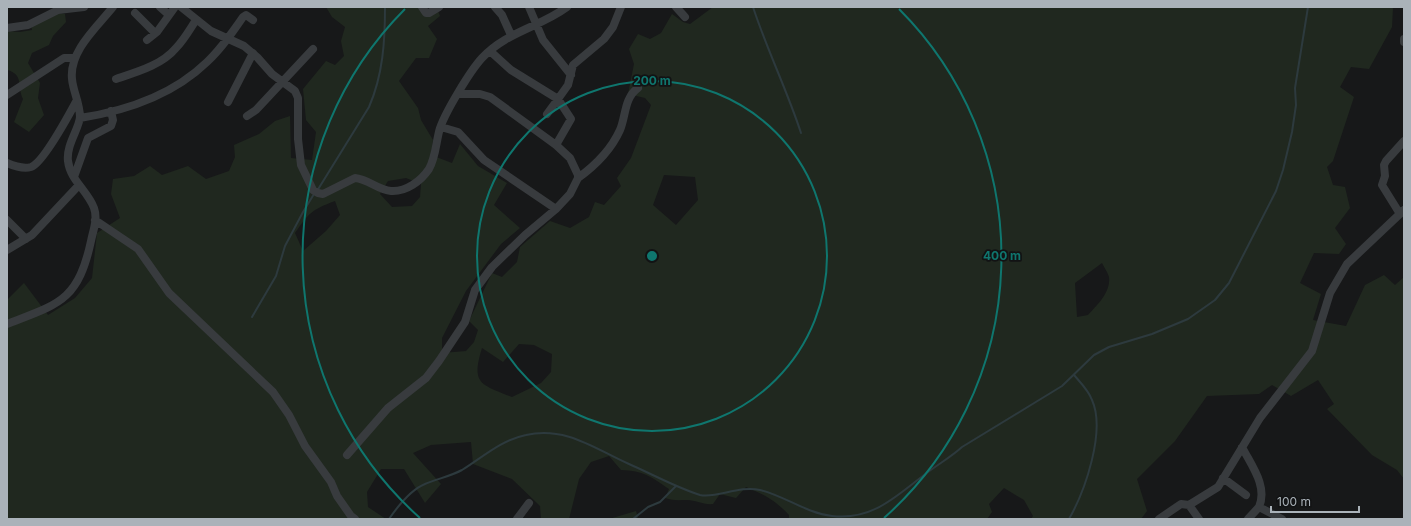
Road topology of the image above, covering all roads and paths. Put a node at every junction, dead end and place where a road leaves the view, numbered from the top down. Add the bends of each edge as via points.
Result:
1 (84, 7) edge
2 (113, 7) edge
3 (160, 7) edge
4 (175, 7) edge
5 (181, 7) edge
6 (422, 7) edge
7 (439, 7) edge
8 (494, 7) edge
9 (528, 7) edge
10 (568, 7) edge
11 (621, 7) edge
12 (676, 7) edge
13 (135, 13) dead end
14 (169, 15) junction
15 (685, 17) dead end
16 (196, 20) junction
17 (253, 20) dead end
18 (537, 24) junction
19 (7, 28) edge
20 (155, 33) junction
21 (511, 35) junction
22 (229, 38) junction
23 (1404, 39) edge
24 (147, 40) dead end
25 (1404, 42) edge
26 (313, 49) dead end
27 (490, 51) junction
28 (253, 53) junction
29 (74, 58) junction
30 (570, 75) junction
31 (116, 79) dead end
32 (282, 80) junction
33 (638, 88) dead end
34 (459, 94) junction
35 (7, 95) edge
36 (558, 99) junction
37 (77, 100) junction
38 (228, 102) dead end
39 (111, 111) junction
40 (547, 114) dead end
41 (246, 116) dead end
42 (80, 118) junction
43 (440, 127) junction
44 (1404, 141) edge
45 (556, 145) junction
46 (7, 163) edge
47 (74, 177) junction
48 (578, 178) junction
49 (79, 185) junction
50 (556, 209) junction
51 (1402, 212) edge
52 (8, 219) edge
53 (95, 220) junction
54 (26, 238) junction
55 (7, 250) edge
56 (7, 324) edge
57 (1242, 447) junction
58 (347, 455) dead end
59 (1223, 478) junction
60 (1246, 495) dead end
61 (528, 503) dead end
62 (1189, 505) junction
63 (1259, 506) junction
64 (355, 519) edge
65 (517, 519) edge
66 (1159, 519) edge
67 (1198, 519) edge
68 (1248, 519) edge
69 (1282, 519) edge

1 - 19 street via 58,10 28,25
2 - 29 street
3 - 14 street
4 - 14 street
5 - 16 street
6 - 7 street via 428,13
8 - 21 street via 502,15
9 - 18 street
10 - 18 street
11 - 30 street via 608,34 574,63
12 - 15 street
13 - 20 street
14 - 20 street
16 - 22 street via 211,31
16 - 31 street via 176,49 163,59
17 - 22 street via 246,15
18 - 21 street
18 - 30 street via 543,40
20 - 24 street
21 - 27 street
22 - 28 street
22 - 39 street via 207,63 167,90 149,100
23 - 25 street
26 - 32 street
27 - 34 street via 482,58
27 - 36 street via 511,70
28 - 32 street via 269,72
28 - 38 street
29 - 35 street via 64,58
29 - 37 street via 72,79
30 - 36 street via 568,85
32 - 41 street via 256,110
32 - 43 street via 295,91 298,98 299,155 304,172 315,191 330,191 355,178 392,191 402,190 416,183 429,169
33 - 48 street via 630,96 621,129 610,148 600,161
34 - 43 street
34 - 45 street via 480,94 490,98
36 - 40 street
36 - 45 street via 571,119
37 - 42 street
37 - 46 street via 36,165 26,168
39 - 42 street
39 - 47 street via 112,125 88,138
42 - 47 street via 72,135 68,154 69,166
43 - 50 street via 458,132 484,160
44 - 51 street via 1384,165 1385,176 1382,186
45 - 48 street via 570,158
47 - 49 street
48 - 50 street via 570,194
49 - 53 street via 91,202 96,214
49 - 54 street via 32,235
50 - 58 street via 492,267 475,290 465,322 426,378 388,408
51 - 57 street via 1347,264 1338,276 1330,293 1312,352 1274,399
52 - 54 street
53 - 56 street via 87,258 68,296 48,308
53 - 64 street via 138,249 169,293 274,392 305,446
54 - 55 street
57 - 59 street
57 - 63 street via 1260,482
59 - 60 street
59 - 62 street via 1214,491
61 - 65 street
62 - 66 street via 1181,504
62 - 67 street
63 - 68 street
63 - 69 street

